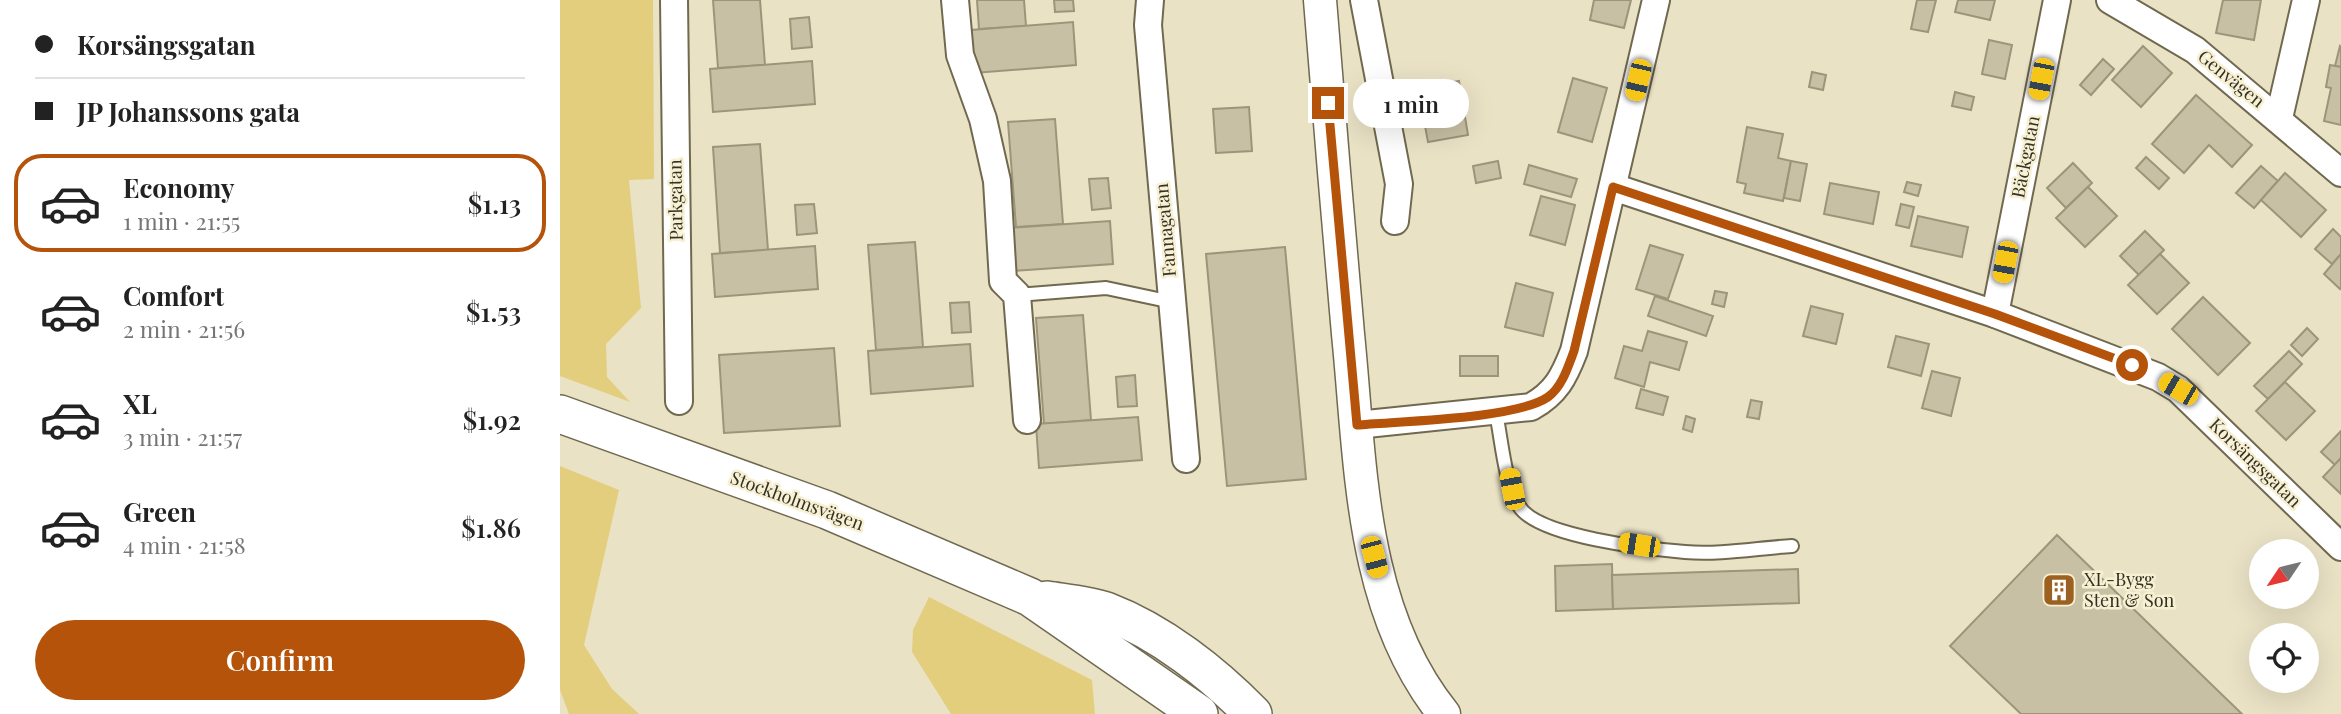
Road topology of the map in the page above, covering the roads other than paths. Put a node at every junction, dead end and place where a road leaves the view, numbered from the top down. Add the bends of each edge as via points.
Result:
1 (674, 0) edge
2 (955, 0) edge
3 (1150, 0) edge
4 (1320, 0) edge
5 (1364, 0) edge
6 (1656, 0) edge
7 (2057, 0) edge
8 (2110, 0) edge
9 (2306, 0) edge
10 (2279, 118) junction
11 (2341, 173) edge
12 (1613, 187) junction
13 (1395, 221) dead end
14 (1017, 295) junction
15 (1172, 302) junction
16 (1995, 314) junction
17 (679, 401) dead end
18 (1496, 413) junction
19 (560, 414) edge
20 (1027, 420) dead end
21 (1357, 425) junction
22 (1185, 459) dead end
23 (1792, 546) dead end
24 (2341, 547) edge
25 (1030, 597) junction
26 (1199, 714) edge
27 (1253, 714) edge
28 (1444, 714) edge

1 - 17 street, Parkgatan
2 - 14 street via 960,55 983,119 997,181 1003,281
3 - 15 street, Fannagatan via 1148,25
4 - 21 street
5 - 13 street via 1399,184
6 - 12 street
7 - 16 street, Bäckgatan
8 - 10 street, Genvägen via 2195,50
9 - 10 street
10 - 11 street, Genvägen
12 - 16 street, Korsängsgatan
12 - 18 street via 1564,377 1550,396 1531,407
14 - 15 lane via 1106,288
14 - 20 street
15 - 22 street, Fannagatan
16 - 24 street, Korsängsgatan via 2132,365 2178,389
18 - 21 street
18 - 23 lane via 1512,489 1520,508 1535,521 1567,534 1687,552
19 - 25 main road, Stockholmsvägen via 827,510
21 - 28 street via 1369,540 1378,575 1418,680
25 - 26 main road, Stockholmsvägen
25 - 27 main road, Stockholmsvägen via 1105,611 1130,624 1166,643

